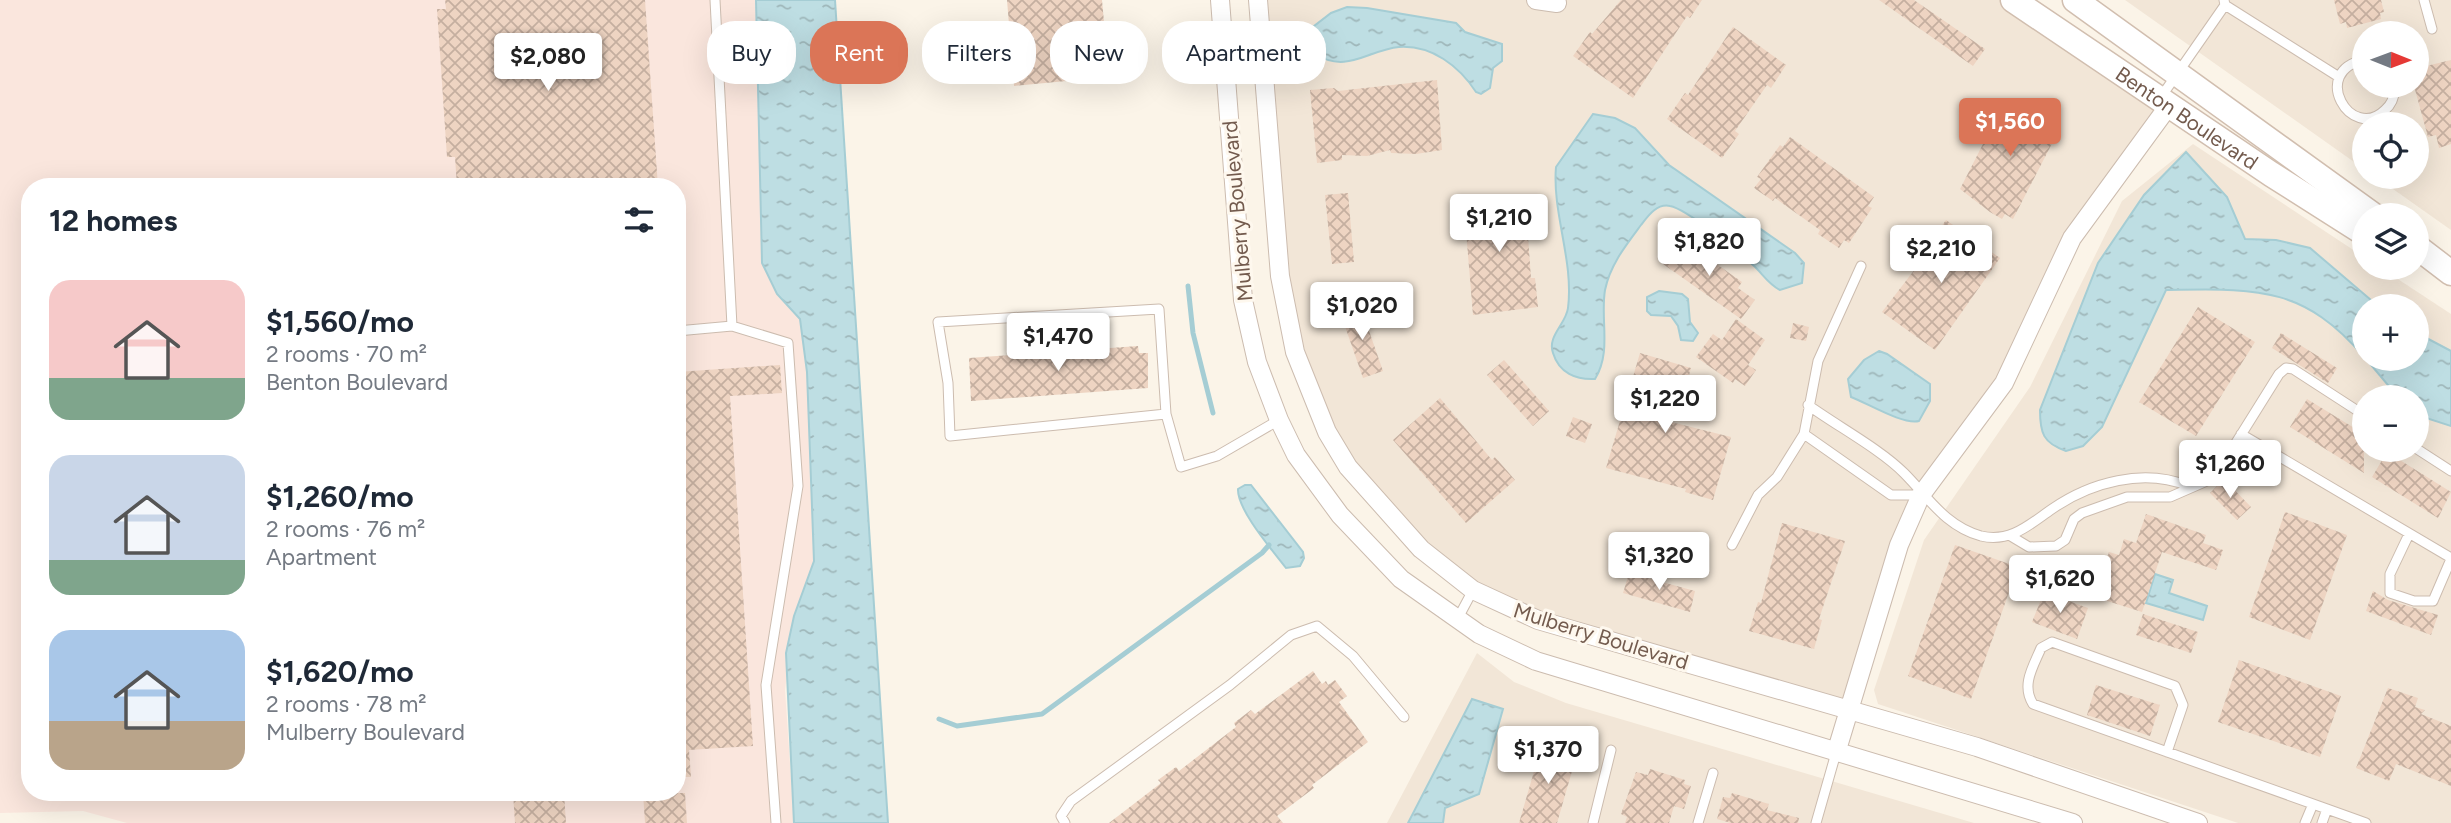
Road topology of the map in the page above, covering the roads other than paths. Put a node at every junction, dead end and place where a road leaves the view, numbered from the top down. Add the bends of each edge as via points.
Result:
1 (715, 0) edge
2 (1220, 0) edge
3 (1258, 0) edge
4 (1536, 0) edge
5 (2013, 0) edge
6 (2075, 0) edge
7 (2424, 0) edge
8 (2224, 3) edge
9 (1557, 4) dead end
10 (2432, 29) dead end
11 (2352, 65) edge
12 (2179, 73) junction
13 (2339, 77) junction
14 (2392, 98) edge
15 (2166, 100) junction
16 (2357, 203) edge
17 (2352, 225) edge
18 (2429, 257) edge
19 (1861, 266) dead end
20 (2429, 266) edge
21 (2451, 274) edge
22 (732, 326) junction
23 (686, 330) edge
24 (1808, 405) junction
25 (2352, 407) edge
26 (1166, 414) junction
27 (1279, 420) junction
28 (1804, 434) junction
29 (2241, 434) junction
30 (2429, 457) edge
31 (2451, 471) edge
32 (2189, 486) junction
33 (1921, 495) junction
34 (2409, 534) junction
35 (2009, 535) junction
36 (1732, 545) dead end
37 (2451, 558) edge
38 (1473, 590) junction
39 (1457, 620) junction
40 (1850, 710) junction
41 (1404, 717) dead end
42 (1611, 750) dead end
43 (2166, 752) junction
44 (1836, 753) junction
45 (1713, 773) dead end
46 (2313, 804) junction
47 (2327, 809) junction
48 (776, 823) edge
49 (1065, 823) edge
50 (1594, 823) edge
51 (1698, 823) edge
52 (1816, 823) edge
53 (2073, 823) edge
54 (2198, 823) edge
55 (2305, 823) edge
56 (2322, 823) edge
57 (2366, 823) edge

1 - 22 lane
2 - 27 street, Mulberry Boulevard via 1243,300 1257,362
3 - 38 street, Mulberry Boulevard via 1280,276 1295,352 1327,432 1348,467 1421,549
4 - 9 street
5 - 15 street, Benton Boulevard
6 - 12 street, Benton Boulevard
7 - 10 lane
8 - 12 lane
8 - 13 lane
11 - 13 lane
12 - 15 lane
12 - 16 street, Benton Boulevard
13 - 14 lane via 2340,102 2362,118 2380,114
15 - 17 street, Benton Boulevard
15 - 33 street via 2072,238 2004,383
18 - 21 street
19 - 24 lane via 1826,337
20 - 21 street
22 - 23 lane
22 - 48 lane via 788,342 798,486 766,685
24 - 28 lane
24 - 33 lane via 1903,472
25 - 29 lane via 2286,368
26 - 26 lane via 1159,309 938,322 948,383 950,436
26 - 27 lane via 1181,467 1217,456
27 - 39 street, Mulberry Boulevard via 1296,456 1340,515 1401,579
28 - 33 lane via 1891,495
28 - 36 lane via 1777,477 1758,495
29 - 32 lane via 2209,480
29 - 34 lane
30 - 31 lane
32 - 35 lane via 2173,480 2119,480 2071,498 2021,532
32 - 35 lane via 2170,497 2127,497 2082,513 2056,546 2029,547
33 - 35 lane via 1962,528 1983,536
33 - 40 street via 1899,545
34 - 37 lane
34 - 37 lane via 2390,574 2390,593 2432,601
38 - 39 lane
38 - 40 street, Mulberry Boulevard via 1538,620
39 - 44 street, Mulberry Boulevard via 1536,661 1580,677
40 - 44 street
40 - 54 street, Mulberry Boulevard via 1977,747
41 - 49 lane via 1353,656 1317,626 1291,635 1071,801 1061,816
42 - 50 lane
43 - 43 lane via 2033,704 2028,681 2040,648 2052,642 2175,686 2183,705
43 - 46 lane
44 - 52 lane
44 - 53 street, Mulberry Boulevard
45 - 51 lane
46 - 47 lane
46 - 55 lane
47 - 56 lane
47 - 57 lane

